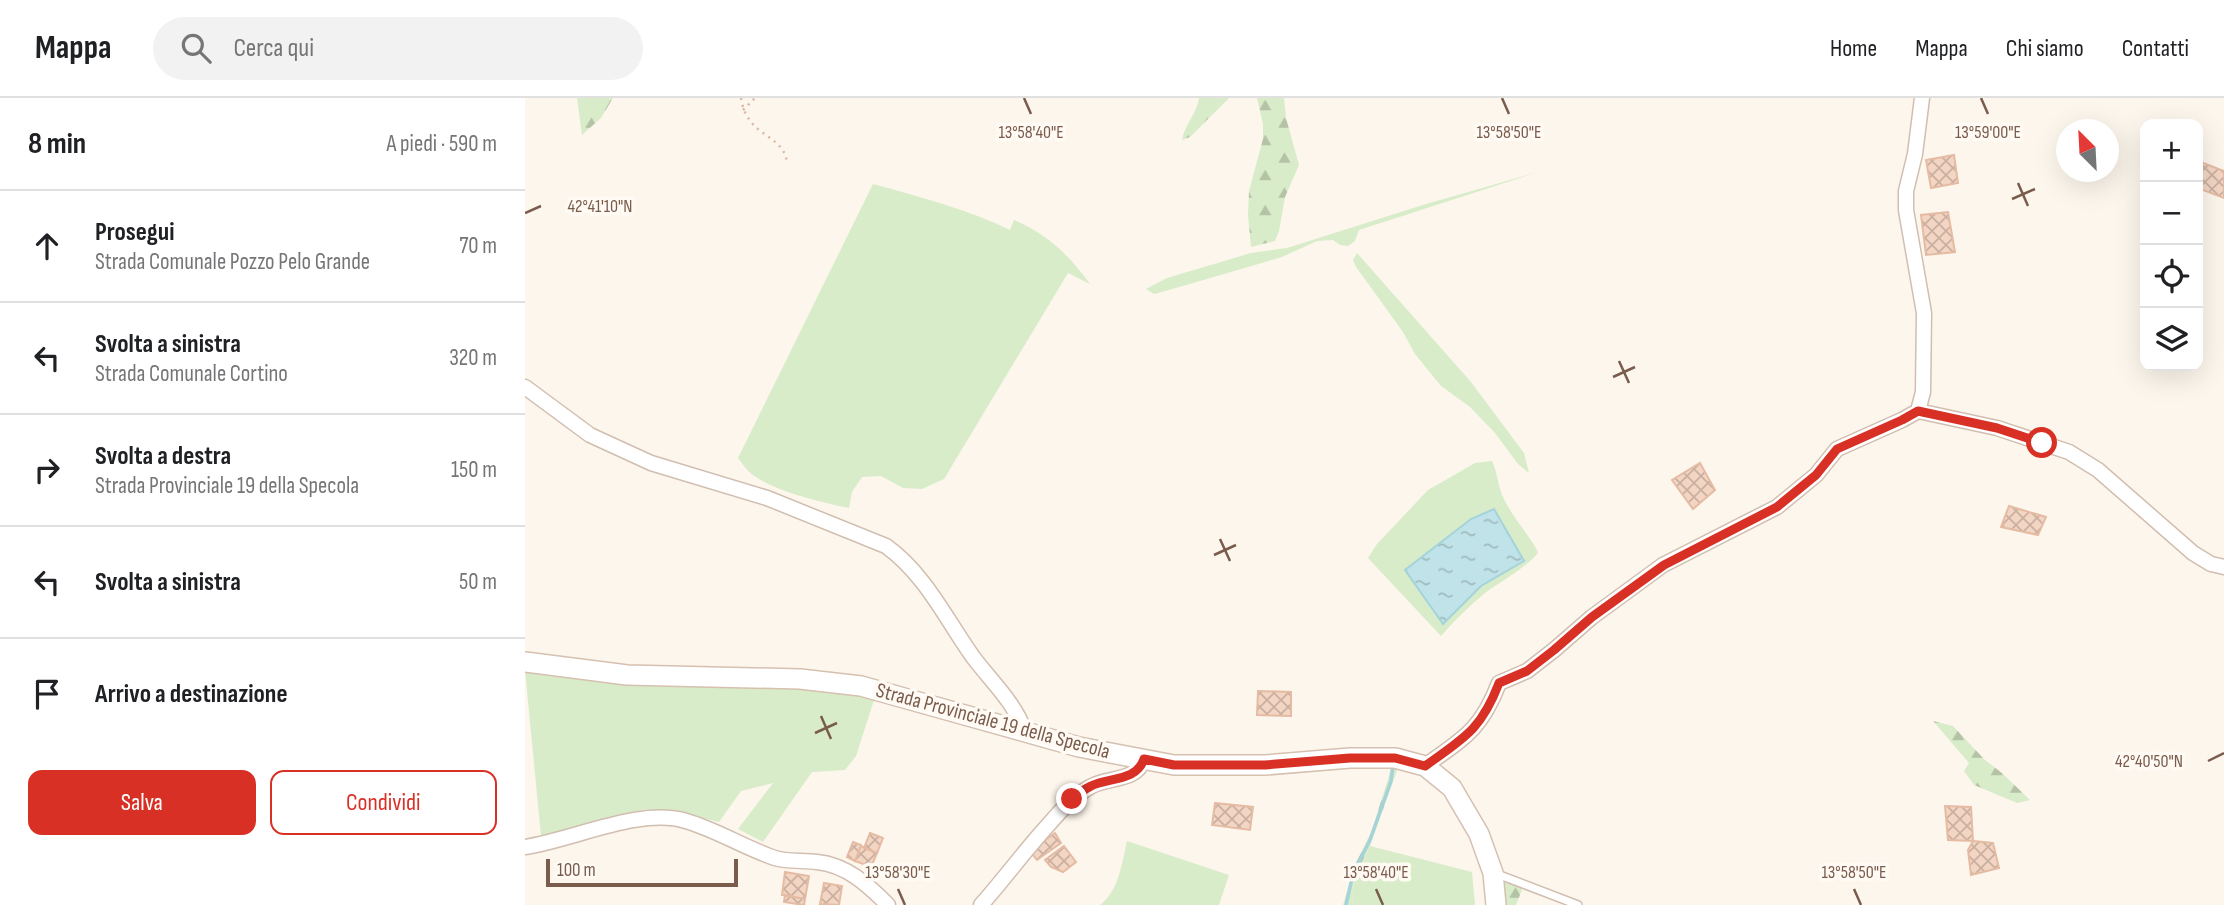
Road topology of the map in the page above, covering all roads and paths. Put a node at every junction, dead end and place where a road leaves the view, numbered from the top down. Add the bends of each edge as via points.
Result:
1 (741, 98) edge
2 (755, 98) edge
3 (1922, 98) edge
4 (743, 110) junction
5 (787, 164) dead end
6 (525, 387) edge
7 (1918, 411) junction
8 (2224, 567) edge
9 (525, 662) edge
10 (1025, 732) junction
11 (1144, 759) junction
12 (1425, 766) junction
13 (525, 847) edge
14 (1493, 873) junction
15 (888, 905) edge
16 (981, 905) edge
17 (1496, 905) edge
18 (1578, 905) edge

1 - 4 path
2 - 4 path
3 - 7 street via 1906,191 1924,313 1923,391
4 - 5 path via 750,122 780,144
6 - 10 street via 590,435 651,463 768,498 886,546 926,587 1020,715
7 - 8 street via 1997,428 2069,452 2098,470 2193,553
7 - 12 street via 1837,449 1816,475 1777,507 1664,565 1627,590 1527,671 1499,683 1473,731
9 - 10 main road, Strada Provinciale 19 della Specola via 627,675 800,679 861,686
10 - 11 main road, Strada Provinciale 19 della Specola
11 - 12 main road, Strada Provinciale 19 della Specola via 1174,765 1265,765 1395,758
11 - 16 street via 1141,768 1127,777 1092,785 1072,799
12 - 14 main road, Strada Provinciale 19 della Specola via 1451,788 1479,834
13 - 15 street via 643,818 684,820 777,859 836,865 854,874
14 - 17 main road, Strada Provinciale 19 della Specola
14 - 18 lane

